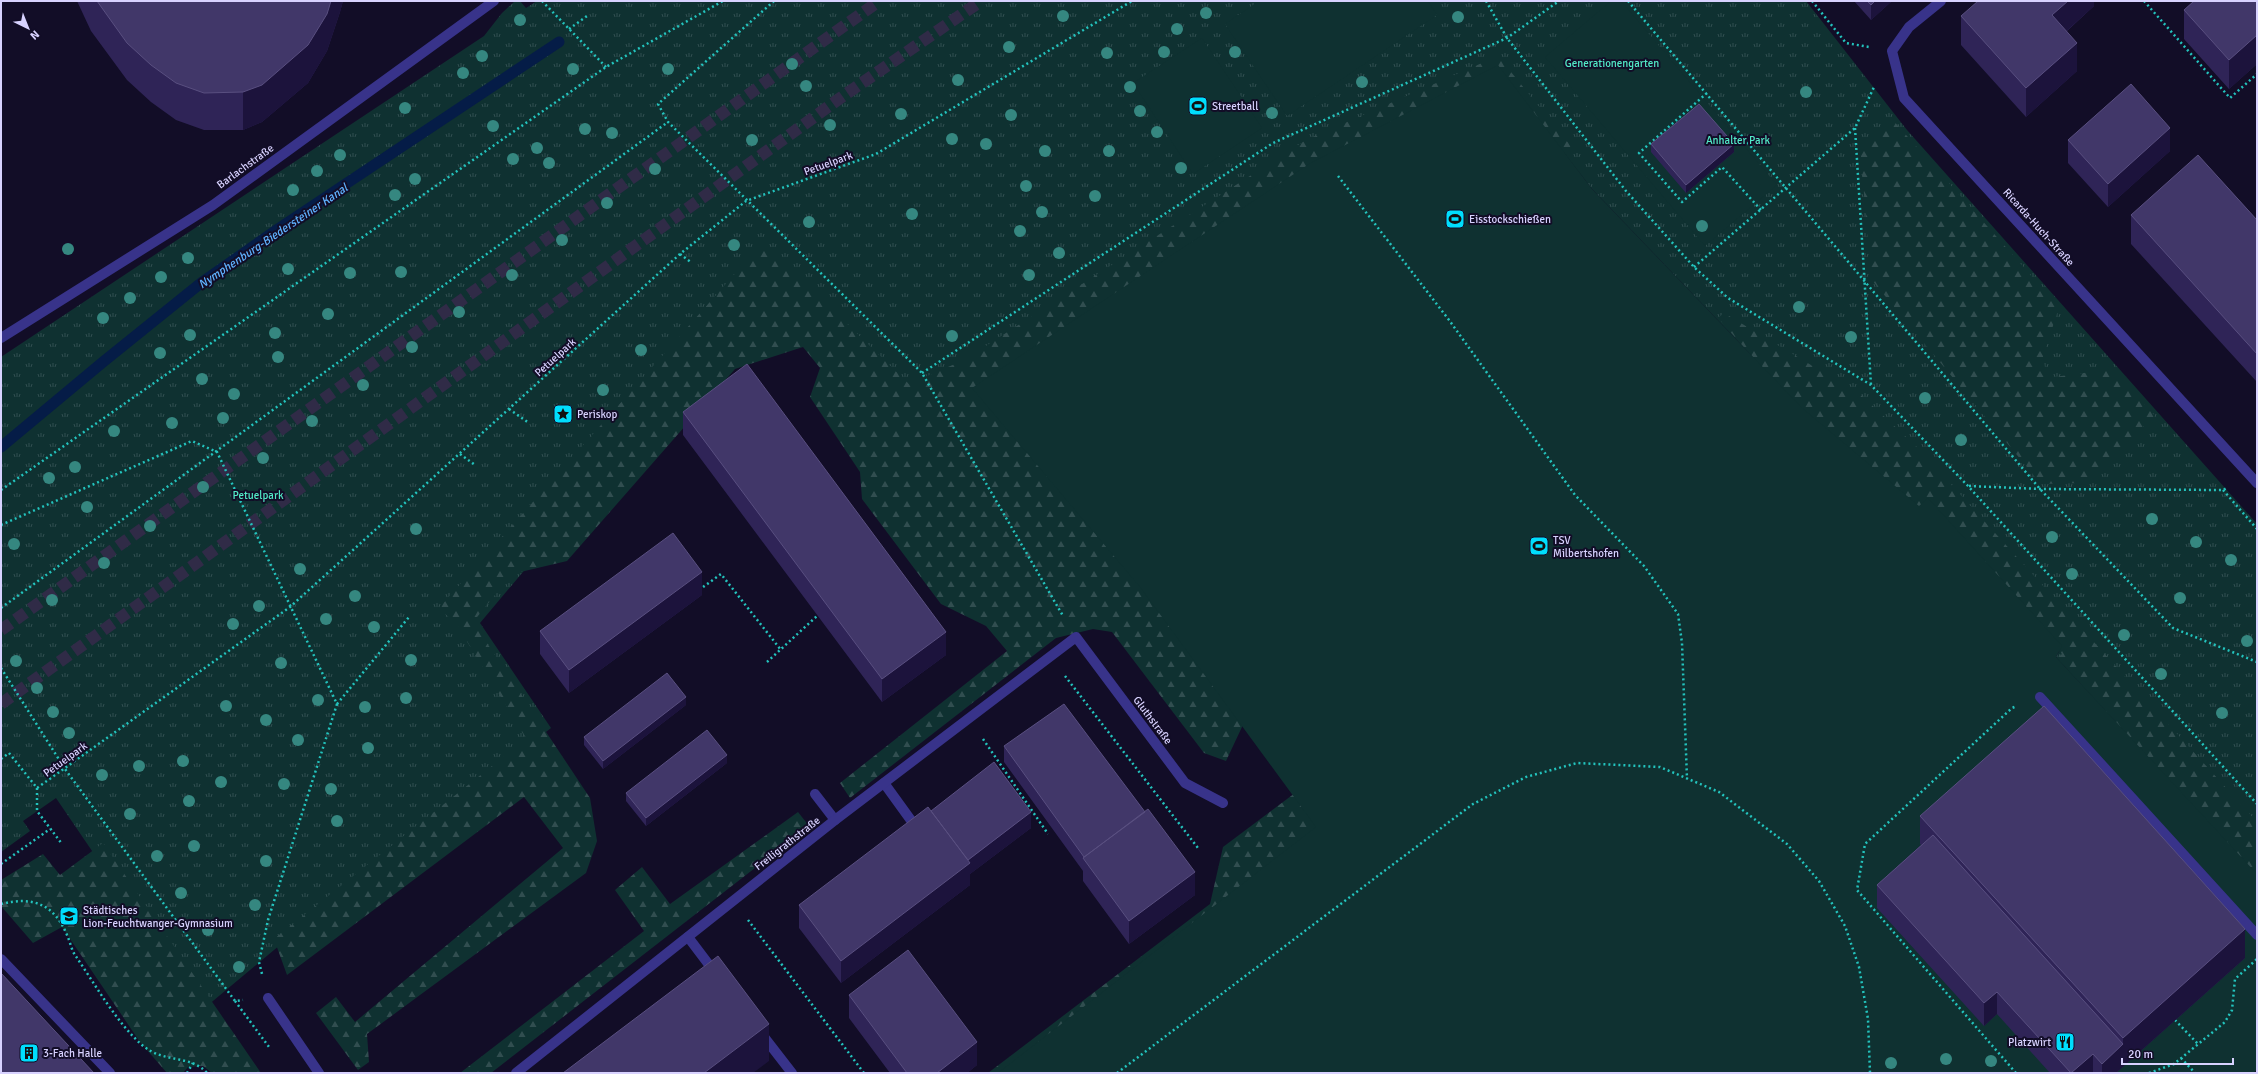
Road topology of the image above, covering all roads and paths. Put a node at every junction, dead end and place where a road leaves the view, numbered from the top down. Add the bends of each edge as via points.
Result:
1 (494, 1) edge
2 (542, 1) edge
3 (723, 1) edge
4 (774, 1) edge
5 (1132, 1) edge
6 (1486, 1) edge
7 (1559, 1) edge
8 (1628, 1) edge
9 (1812, 1) edge
10 (1941, 1) edge
11 (2144, 1) edge
12 (587, 16) dead end
13 (569, 29) junction
14 (1507, 38) junction
15 (1892, 51) junction
16 (606, 67) junction
17 (2257, 74) edge
18 (1707, 93) junction
19 (668, 122) junction
20 (1855, 128) junction
21 (1338, 176) dead end
22 (1785, 189) junction
23 (746, 200) junction
24 (1761, 210) junction
25 (680, 254) junction
26 (692, 262) dead end
27 (1694, 267) junction
28 (1863, 279) junction
29 (1, 338) edge
30 (922, 373) junction
31 (1871, 385) junction
32 (509, 409) junction
33 (529, 423) dead end
34 (217, 452) junction
35 (460, 454) junction
36 (475, 465) dead end
37 (2255, 477) edge
38 (1968, 486) junction
39 (2040, 489) junction
40 (1, 490) edge
41 (2223, 490) junction
42 (1, 525) edge
43 (2257, 529) edge
44 (699, 590) edge
45 (290, 607) junction
46 (1, 608) edge
47 (817, 616) edge
48 (409, 617) dead end
49 (1076, 637) junction
50 (780, 650) junction
51 (1050, 657) junction
52 (767, 662) dead end
53 (2257, 662) edge
54 (1, 668) edge
55 (2040, 696) joint
56 (337, 704) junction
57 (969, 718) junction
58 (1, 759) edge
59 (64, 769) junction
60 (1688, 779) junction
61 (884, 783) junction
62 (37, 788) junction
63 (815, 794) dead end
64 (1223, 803) dead end
65 (2257, 804) edge
66 (835, 820) junction
67 (50, 829) junction
68 (1048, 834) dead end
69 (921, 835) edge
70 (62, 844) dead end
71 (1198, 848) dead end
72 (1, 864) edge
73 (733, 901) junction
74 (1, 904) edge
75 (2257, 935) edge
76 (688, 937) junction
77 (1, 959) edge
78 (2257, 959) edge
79 (721, 981) edge
80 (268, 998) junction
81 (235, 1001) junction
82 (2175, 1020) edge
83 (754, 1024) edge
84 (2198, 1044) junction
85 (270, 1049) dead end
86 (2181, 1058) junction
87 (193, 1063) junction
88 (110, 1073) edge
89 (187, 1073) edge
90 (208, 1073) edge
91 (319, 1073) edge
92 (516, 1073) edge
93 (792, 1073) edge
94 (864, 1073) edge
95 (1117, 1073) edge
96 (1870, 1073) edge
97 (2016, 1073) edge
98 (2149, 1073) edge
99 (2194, 1073) edge

1 - 29 street, Barlachstraße via 213,205
2 - 13 path
3 - 16 path
4 - 19 path via 658,104
5 - 23 path, Petuelpark via 876,154
6 - 14 path
7 - 14 path
8 - 18 path
9 - 15 path via 1846,43
10 - 15 street via 1909,27
11 - 17 path via 2230,98
12 - 13 path
13 - 16 path
14 - 27 path via 1626,191
14 - 30 path via 1273,143
15 - 20 path
15 - 37 street, Ricarda-Huch-Straße via 1904,98
16 - 40 path
18 - 22 path
18 - 24 path via 1639,153 1682,202 1722,167
19 - 23 path
19 - 34 path
20 - 22 path
20 - 28 path
21 - 60 path via 1449,320 1575,495 1644,566 1678,614 1682,643
22 - 24 path
22 - 28 path
23 - 25 path, Petuelpark
23 - 30 path
24 - 27 path
25 - 26 path
25 - 32 path, Petuelpark
27 - 31 path via 1728,298
28 - 31 path
28 - 39 path
30 - 49 path
31 - 38 path
32 - 33 path
32 - 35 path, Petuelpark
34 - 42 path via 192,441
34 - 45 path
34 - 46 path
35 - 36 path
35 - 45 path, Petuelpark
37 - 41 path
38 - 39 path
38 - 65 path
39 - 41 path
39 - 53 path via 2174,628
41 - 43 path
44 - 50 path via 721,574
45 - 56 path
45 - 59 path, Petuelpark
47 - 50 path
48 - 56 path
49 - 51 street, Freiligrathstraße
49 - 64 street, Gluthstraße via 1185,783
50 - 52 path
51 - 57 street, Freiligrathstraße
51 - 71 path
54 - 59 path
55 - 75 street
55 - 97 path via 2012,708 1865,844 1857,890
56 - 80 path via 268,920 259,962
57 - 61 street, Freiligrathstraße
57 - 68 path
58 - 62 path, Petuelpark via 9,753
59 - 62 path, Petuelpark
59 - 81 path
60 - 95 path via 1660,767 1577,763 1526,777 1473,804
60 - 96 path via 1719,792 1787,844 1819,881 1845,926 1859,967 1868,1018
61 - 66 street, Freiligrathstraße
61 - 69 street
62 - 67 path via 37,811
63 - 66 street
66 - 73 street, Freiligrathstraße
67 - 70 path
67 - 72 path
73 - 76 street, Freiligrathstraße
73 - 94 path
74 - 87 path via 30,900 54,914 68,935 74,953 123,1024 143,1046 163,1058
76 - 79 street
76 - 92 street, Freiligrathstraße
77 - 88 street
78 - 84 path via 2235,979 2232,1010 2225,1022
80 - 81 path
80 - 91 street
81 - 85 path
82 - 84 path
83 - 93 street
84 - 86 path
86 - 98 path via 2174,1064
86 - 99 path
87 - 89 path
87 - 90 path

